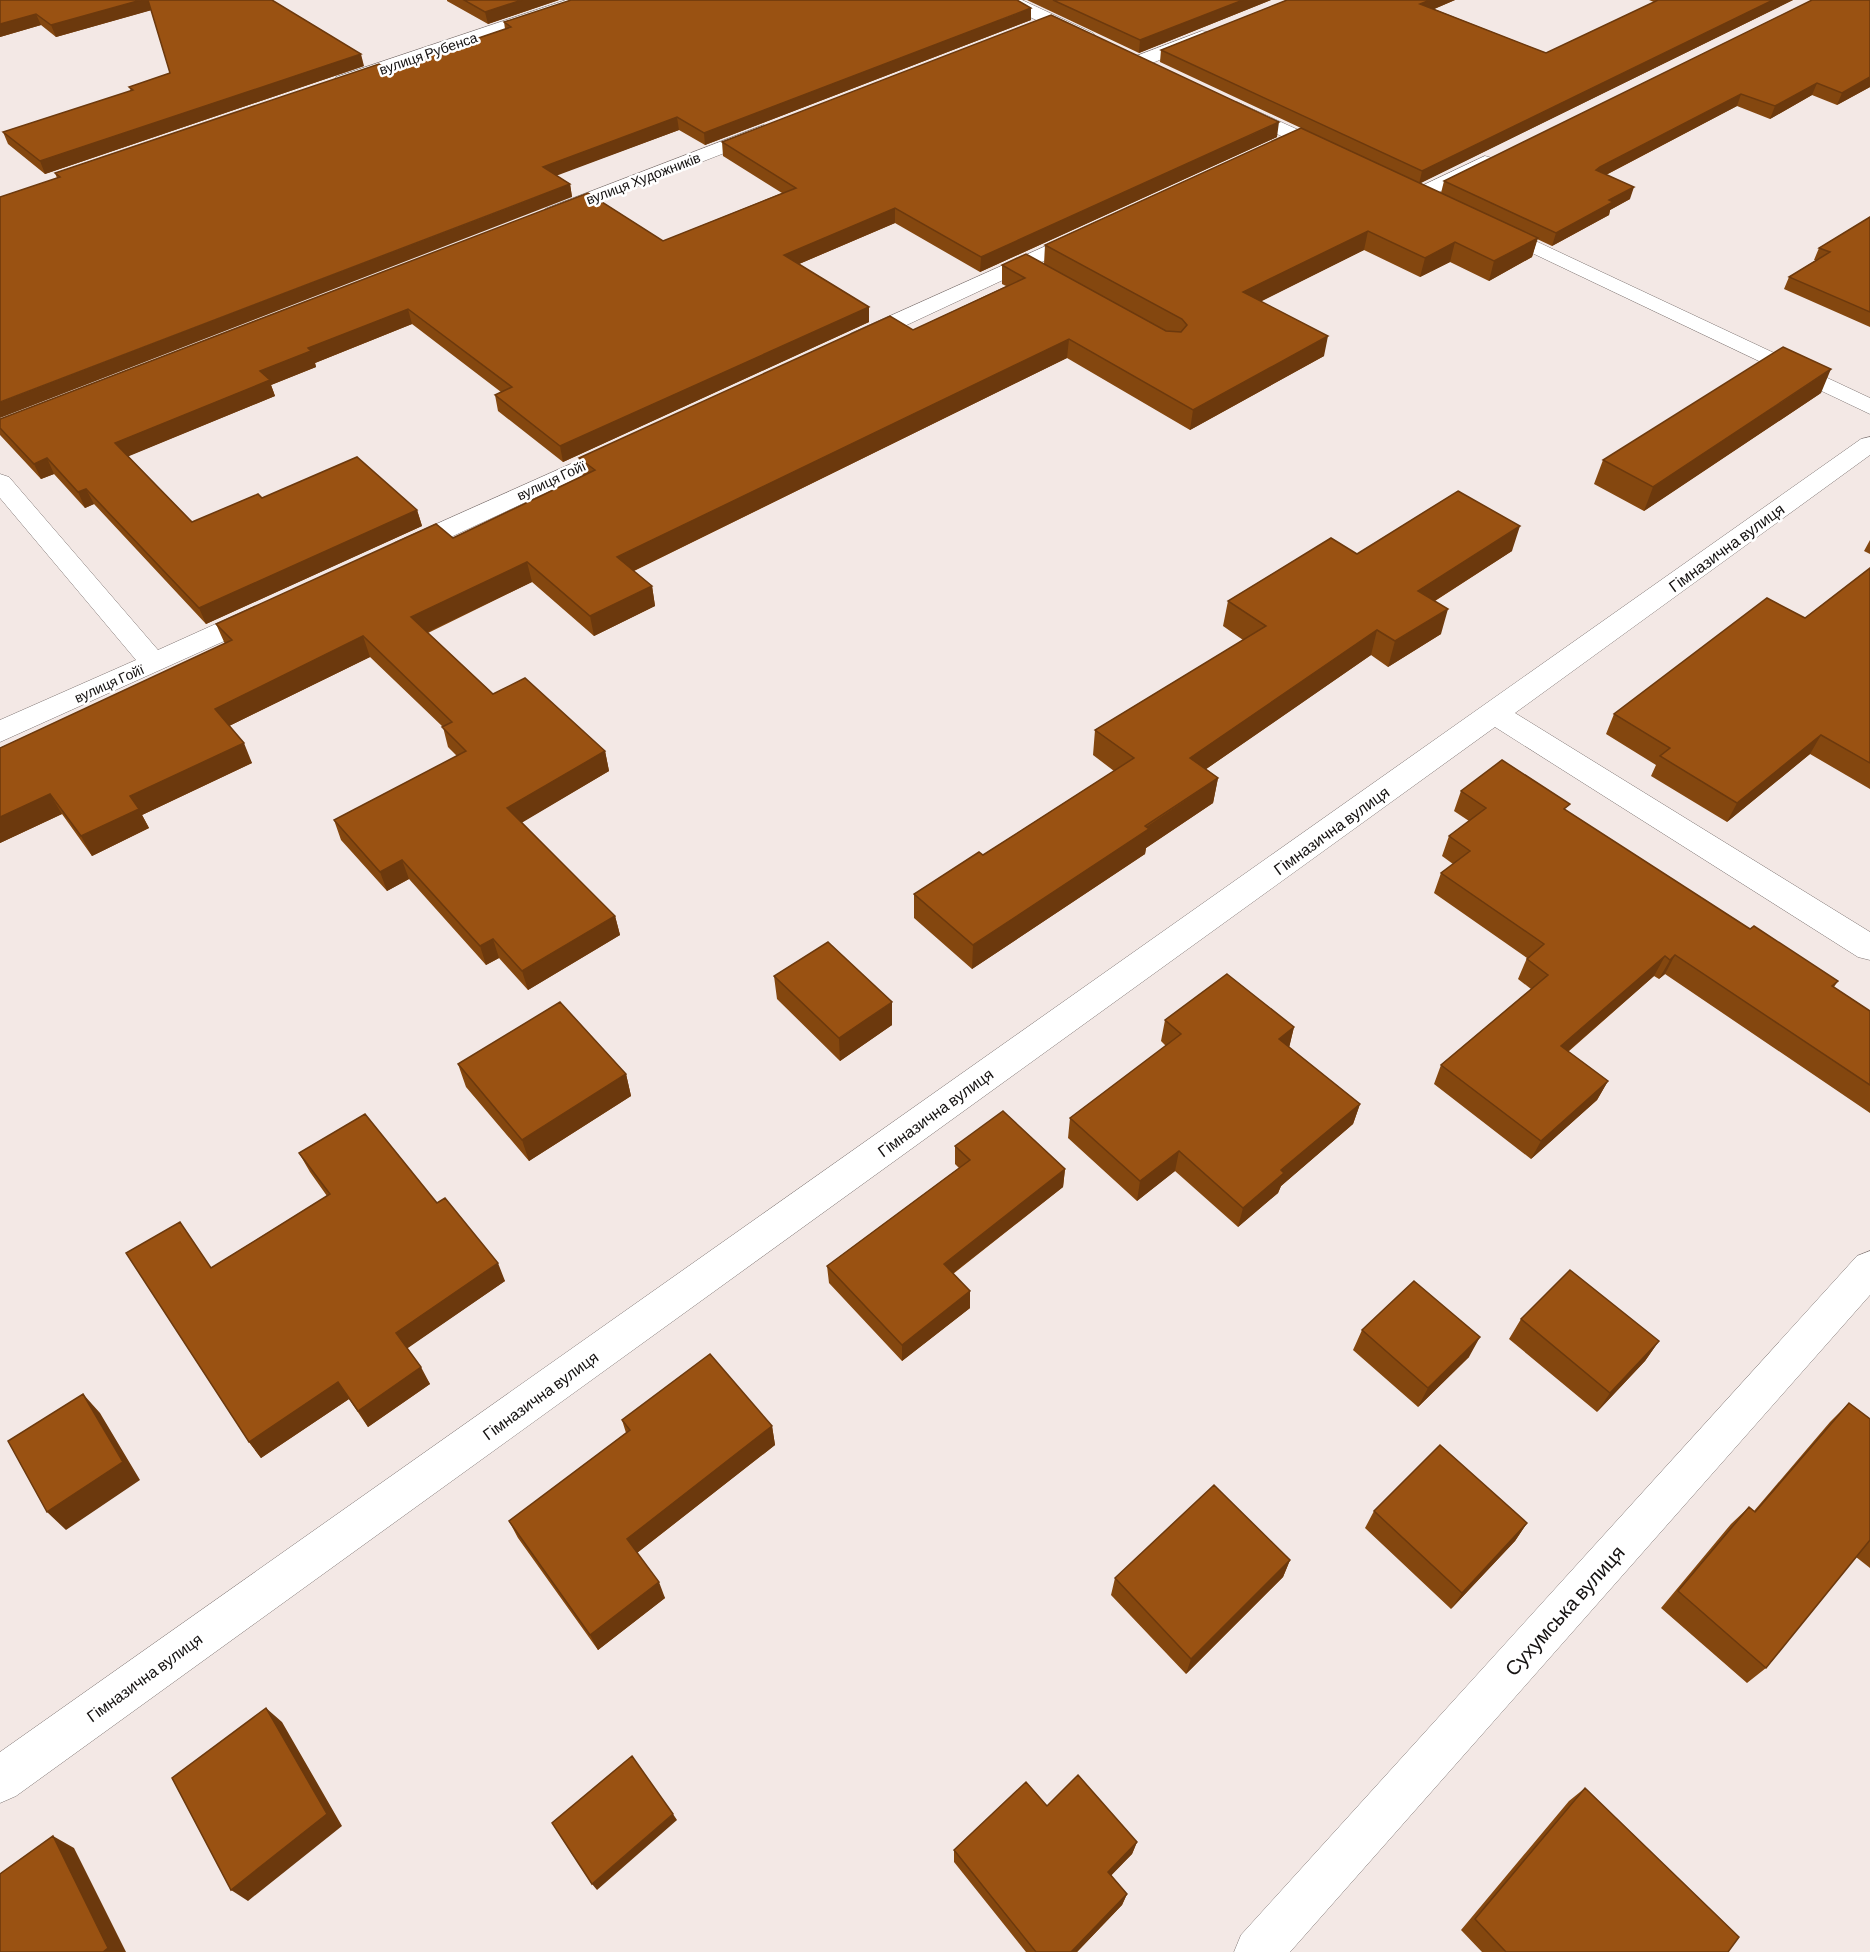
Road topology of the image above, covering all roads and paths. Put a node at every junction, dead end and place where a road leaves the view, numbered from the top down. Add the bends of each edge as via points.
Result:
1 (583, 0) edge
2 (1008, 0) edge
3 (1051, 20) junction
4 (1029, 28) edge
5 (1216, 31) edge
6 (1138, 62) junction
7 (1159, 72) edge
8 (325, 87) edge
9 (1223, 102) edge
10 (783, 124) edge
11 (1298, 137) junction
12 (1266, 151) edge
13 (1506, 152) edge
14 (1349, 160) edge
15 (1401, 184) edge
16 (1422, 194) junction
17 (1443, 204) edge
18 (537, 219) edge
19 (1475, 219) edge
20 (1109, 224) edge
21 (840, 348) edge
22 (1870, 407) edge
23 (644, 438) edge
24 (1870, 444) edge
25 (0, 482) edge
26 (382, 558) edge
27 (284, 603) edge
28 (154, 663) junction
29 (1494, 713) junction
30 (0, 732) edge
31 (1870, 948) edge
32 (1870, 1268) edge
33 (0, 1780) edge
34 (1258, 1952) edge

1 - 8 street, вулиця Рубенса
2 - 3 street
3 - 4 street
3 - 6 street
5 - 6 street
6 - 7 street
9 - 11 street
10 - 18 street, вулиця Художників
11 - 12 street
11 - 14 street
13 - 16 street
15 - 16 street
16 - 17 street
19 - 22 street
20 - 21 street
23 - 26 street, вулиця Гойї
24 - 29 street, Гімназична вулиця
25 - 28 street
27 - 28 street, вулиця Гойї
28 - 30 street, вулиця Гойї
29 - 31 street
29 - 33 street, Гімназична вулиця
32 - 34 street, Сухумська вулиця

